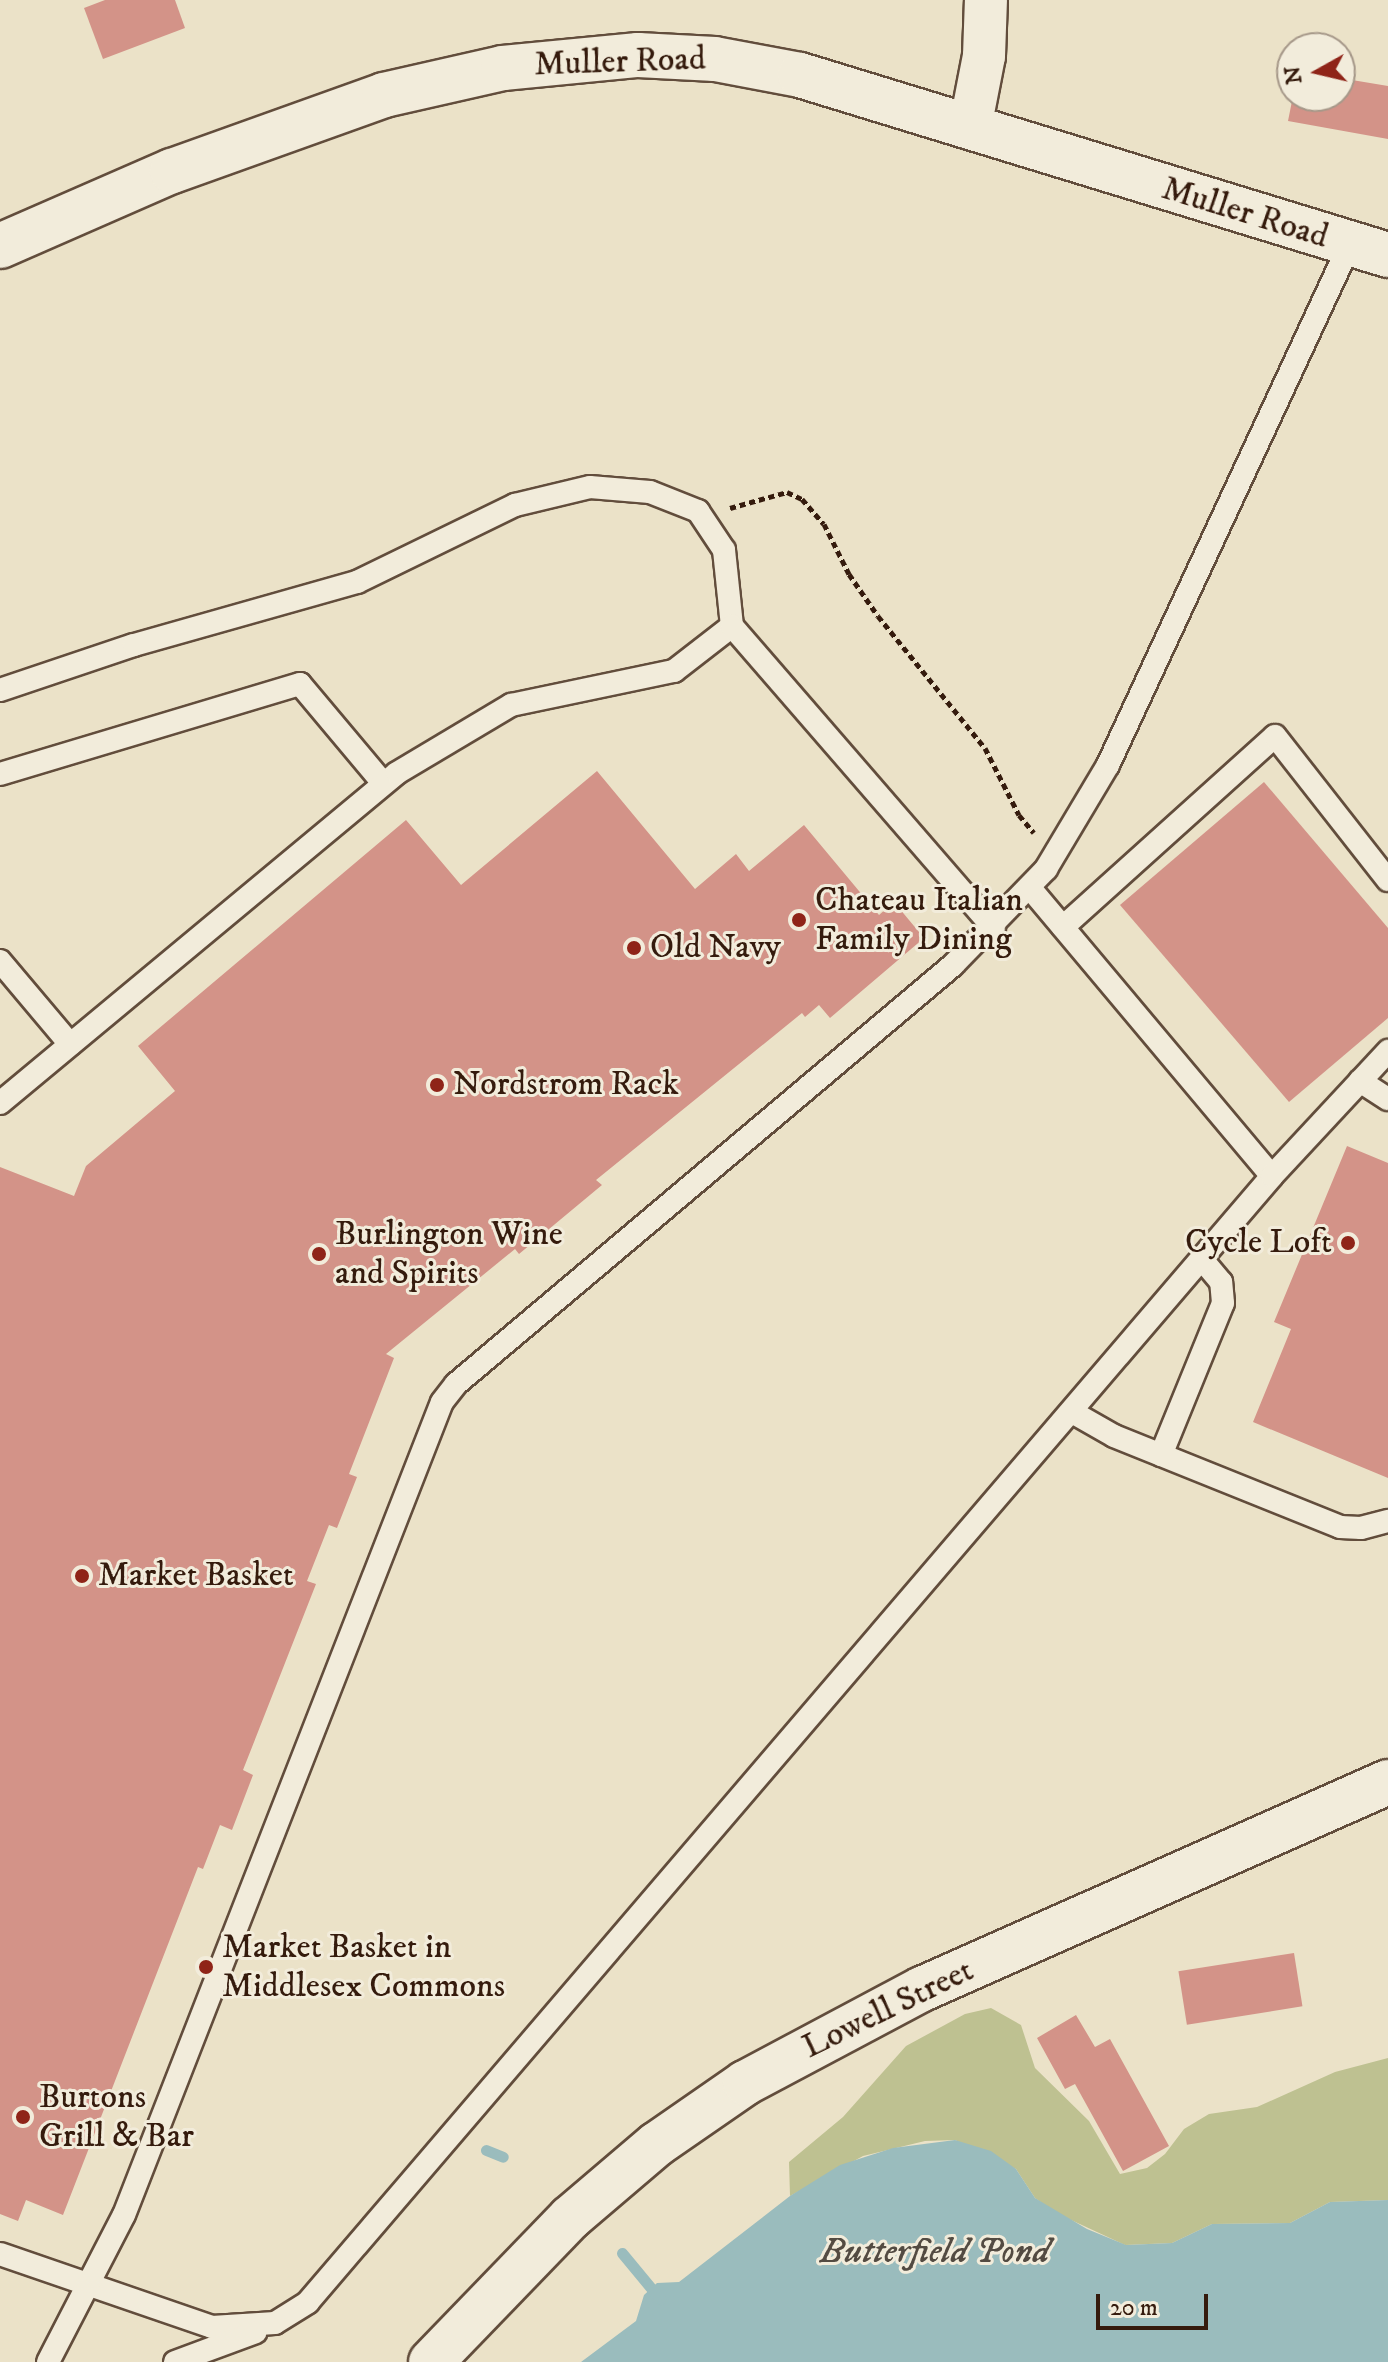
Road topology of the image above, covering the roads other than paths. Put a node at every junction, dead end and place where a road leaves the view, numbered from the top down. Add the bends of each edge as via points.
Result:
1 (986, 0) edge
2 (970, 128) junction
3 (0, 246) edge
4 (1369, 250) edge
5 (732, 626) junction
6 (0, 690) edge
7 (0, 774) edge
8 (383, 783) junction
9 (1388, 880) edge
10 (1030, 888) junction
11 (1063, 927) junction
12 (994, 928) junction
13 (0, 961) edge
14 (70, 1044) junction
15 (1388, 1051) edge
16 (1360, 1081) junction
17 (1388, 1099) edge
18 (0, 1103) edge
19 (1272, 1176) junction
20 (1202, 1259) junction
21 (1072, 1412) junction
22 (1161, 1455) junction
23 (1388, 1521) edge
24 (1388, 1782) edge
25 (0, 2254) edge
26 (89, 2288) junction
27 (275, 2323) junction
28 (442, 2349) edge
29 (48, 2362) edge
30 (175, 2362) edge

1 - 2 street via 984,56
2 - 3 street, Muller Road via 800,75 734,61 638,55 550,60 452,78 355,104 172,171
2 - 4 street, Muller Road
4 - 10 lane via 1108,765 1060,849
5 - 6 lane via 724,550 710,523 684,502 629,488 590,487 490,516 357,582 134,645
5 - 8 lane via 674,671 495,711
5 - 12 lane
7 - 8 lane via 300,684
8 - 14 lane
9 - 11 lane via 1275,736
10 - 11 lane
10 - 12 lane
11 - 19 lane
12 - 26 lane via 456,1384 442,1402 135,2187
13 - 14 lane
14 - 18 lane
15 - 16 lane
16 - 17 lane
16 - 19 lane
19 - 20 lane
20 - 21 lane
20 - 22 lane via 1221,1282 1223,1303
21 - 22 lane
21 - 27 lane via 361,2246 323,2289
22 - 23 lane via 1340,1527
24 - 28 street, Lowell Street via 922,1989 756,2077 685,2123 608,2184 542,2243
25 - 26 lane
26 - 27 lane via 212,2327
26 - 29 lane
27 - 30 lane

